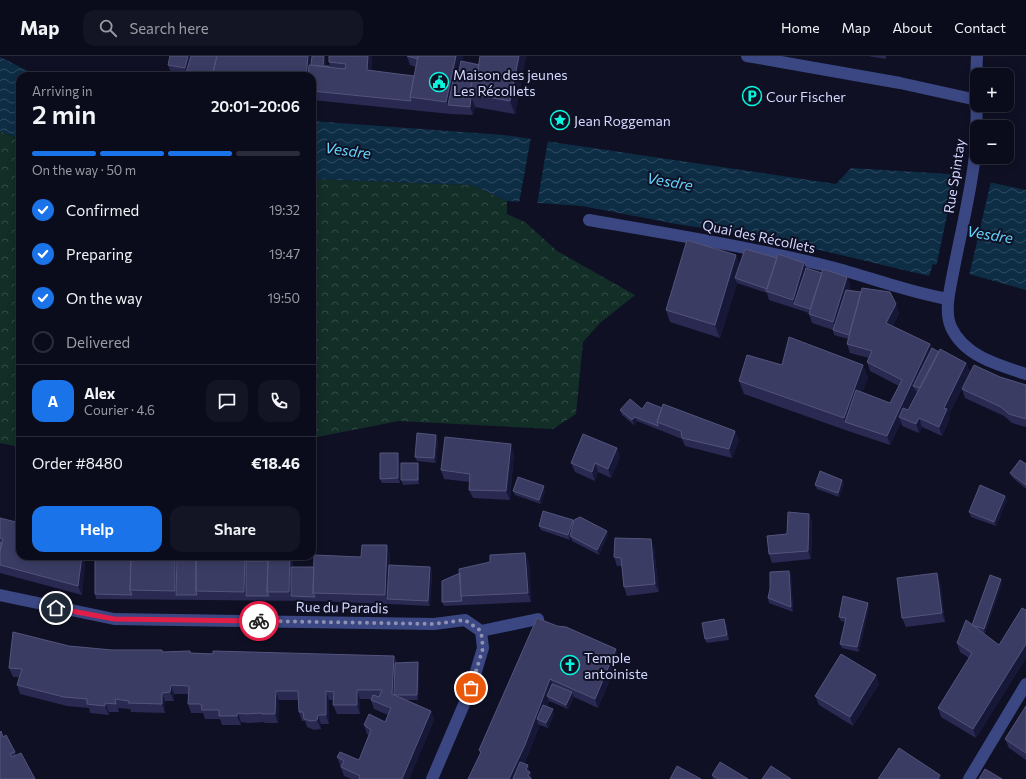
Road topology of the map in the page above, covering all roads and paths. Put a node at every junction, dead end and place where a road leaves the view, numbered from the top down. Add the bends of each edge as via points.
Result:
1 (747, 56) edge
2 (977, 56) edge
3 (977, 68) edge
4 (970, 98) edge
5 (977, 112) edge
6 (589, 220) dead end
7 (948, 299) junction
8 (1026, 374) edge
9 (0, 595) edge
10 (538, 619) edge
11 (481, 631) junction
12 (1026, 684) edge
13 (432, 779) edge
14 (969, 779) edge

1 - 4 street via 900,83
2 - 3 street, Rue Spintay
5 - 7 street, Rue Spintay via 971,177
6 - 7 street, Quai des Récollets via 747,247 832,267 921,295
7 - 8 street, Rue Spintay via 950,326 962,345 980,356
9 - 11 street, Rue du Paradis via 114,619 434,624 465,620
10 - 11 street
11 - 13 street via 483,648 471,688
12 - 14 street

